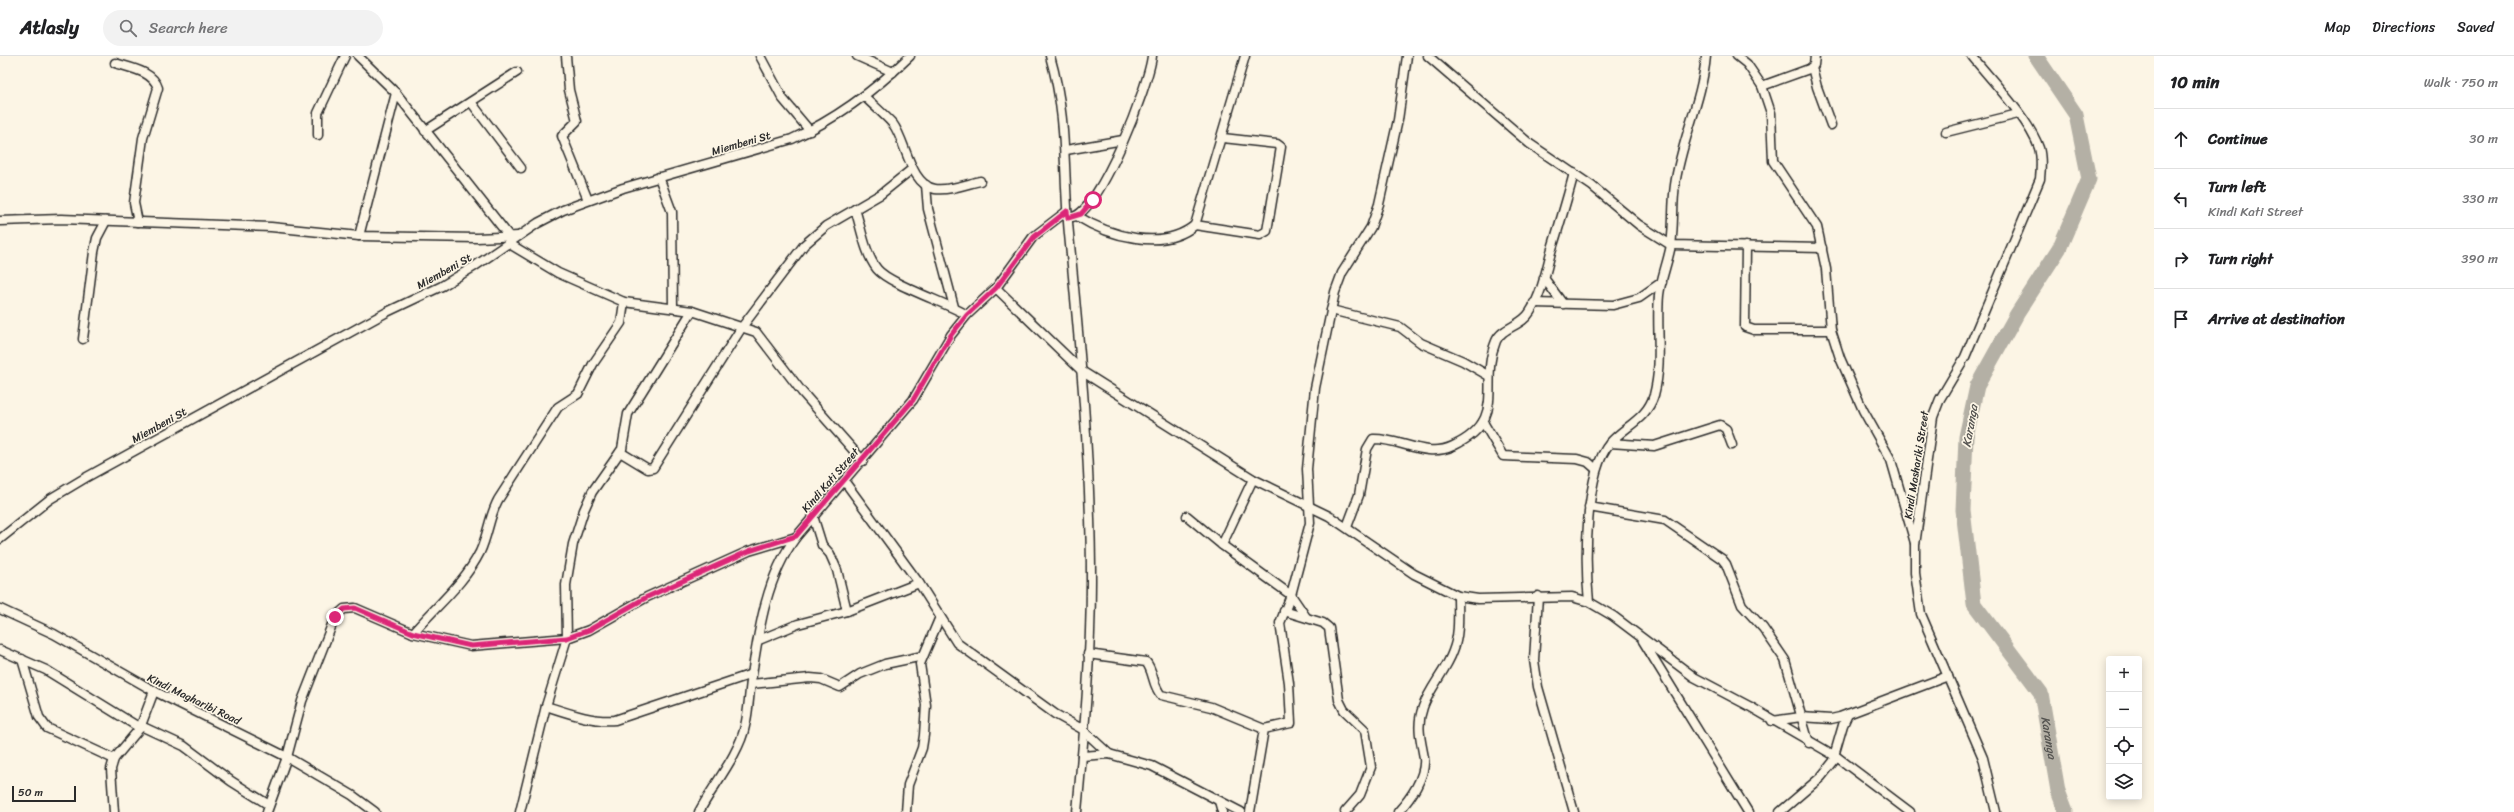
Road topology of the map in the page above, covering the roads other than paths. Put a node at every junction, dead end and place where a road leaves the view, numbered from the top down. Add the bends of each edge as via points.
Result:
1 (344, 56) edge
2 (358, 56) edge
3 (566, 56) edge
4 (760, 56) edge
5 (856, 56) edge
6 (910, 56) edge
7 (1050, 56) edge
8 (1152, 56) edge
9 (1245, 56) edge
10 (1408, 56) edge
11 (1428, 56) edge
12 (1706, 56) edge
13 (1737, 56) edge
14 (1815, 56) edge
15 (1972, 56) edge
16 (115, 63) dead end
17 (1812, 67) junction
18 (517, 72) dead end
19 (893, 72) junction
20 (1762, 86) junction
21 (396, 93) junction
22 (864, 96) junction
23 (471, 102) junction
24 (2018, 114) junction
25 (1831, 125) dead end
26 (425, 131) junction
27 (810, 131) junction
28 (1946, 132) dead end
29 (318, 135) dead end
30 (1222, 138) junction
31 (1123, 140) junction
32 (1066, 150) junction
33 (521, 168) dead end
34 (912, 169) junction
35 (1574, 173) junction
36 (659, 177) junction
37 (980, 181) dead end
38 (926, 185) junction
39 (588, 200) junction
40 (855, 209) junction
41 (1067, 214) junction
42 (1076, 216) junction
43 (0, 221) edge
44 (106, 221) junction
45 (138, 222) junction
46 (1195, 225) junction
47 (359, 236) junction
48 (508, 240) junction
49 (1671, 245) junction
50 (1746, 246) junction
51 (1822, 248) junction
52 (1544, 278) junction
53 (1662, 282) junction
54 (996, 288) junction
55 (624, 302) junction
56 (1534, 303) junction
57 (1563, 304) junction
58 (954, 307) junction
59 (673, 308) junction
60 (1331, 310) junction
61 (692, 311) junction
62 (967, 315) junction
63 (742, 327) junction
64 (1831, 330) junction
65 (83, 339) dead end
66 (1083, 372) junction
67 (1489, 376) junction
68 (1483, 422) junction
69 (1610, 443) junction
70 (1732, 445) dead end
71 (620, 452) junction
72 (863, 461) junction
73 (1596, 469) junction
74 (1253, 479) junction
75 (845, 482) junction
76 (1310, 507) junction
77 (1589, 507) junction
78 (813, 516) junction
79 (1187, 516) dead end
80 (1347, 527) junction
81 (796, 536) junction
82 (0, 539) edge
83 (1222, 545) junction
84 (1915, 545) junction
85 (919, 583) junction
86 (1291, 595) junction
87 (1458, 596) junction
88 (1538, 596) junction
89 (1589, 602) junction
90 (0, 609) edge
91 (1284, 611) junction
92 (847, 612) junction
93 (940, 617) junction
94 (1306, 617) junction
95 (413, 633) junction
96 (1641, 637) junction
97 (567, 638) junction
98 (759, 640) junction
99 (0, 650) edge
100 (1088, 654) junction
101 (923, 656) junction
102 (22, 659) junction
103 (752, 674) junction
104 (1948, 676) junction
105 (751, 684) junction
106 (154, 691) junction
107 (546, 706) junction
108 (1848, 714) junction
109 (1801, 717) junction
110 (1772, 721) junction
111 (140, 727) junction
112 (1082, 729) junction
113 (1264, 729) junction
114 (1809, 743) junction
115 (1109, 754) junction
116 (1082, 756) junction
117 (287, 757) junction
118 (1836, 757) junction
119 (114, 759) junction
120 (1219, 801) junction
121 (267, 810) edge
122 (114, 812) edge
123 (375, 812) edge
124 (520, 812) edge
125 (699, 812) edge
126 (906, 812) edge
127 (1077, 812) edge
128 (1222, 812) edge
129 (1241, 812) edge
130 (1250, 812) edge
131 (1345, 812) edge
132 (1398, 812) edge
133 (1574, 812) edge
134 (1748, 812) edge
135 (1780, 812) edge
136 (1910, 812) edge
137 (1996, 812) edge

1 - 29 street via 318,113
2 - 21 street
3 - 39 street via 569,90 577,121 562,136
4 - 27 street via 783,99
5 - 19 street
6 - 19 street, Miembeni St
7 - 32 street via 1058,82
8 - 31 street via 1139,106
9 - 30 street
10 - 60 street via 1398,120 1379,204 1371,226 1342,273
11 - 35 street via 1530,144
12 - 49 street via 1694,116 1677,169
13 - 20 street via 1748,64
14 - 17 street
15 - 24 street, Kindi Mashariki Street
16 - 45 street via 145,73 152,78 158,88 143,138 134,203
17 - 20 street
17 - 25 street
18 - 23 street
19 - 22 street, Miembeni St
20 - 51 street via 1771,113 1773,161 1817,227
21 - 26 street
21 - 47 street
22 - 27 street, Miembeni St
22 - 34 street via 894,125
23 - 26 street
23 - 33 street
24 - 28 street
24 - 84 street, Kindi Mashariki Street via 2039,149 2040,179 1968,350 1940,399 1933,417
26 - 48 street
27 - 36 street, Miembeni St via 792,139
30 - 46 street via 1203,192
30 - 46 street via 1277,144 1281,147 1267,231 1260,235
31 - 32 street
31 - 42 street via 1093,200
32 - 41 street
34 - 38 street
34 - 40 street via 881,194
35 - 49 street via 1639,225
35 - 52 street
36 - 39 street, Miembeni St
36 - 59 street via 672,212
37 - 38 street via 944,189 933,189
38 - 58 street via 928,209
39 - 48 street, Miembeni St
40 - 58 street via 867,248 877,269 901,285
40 - 63 street via 826,226 804,245
41 - 42 street
41 - 54 street, Kindi Kati Street via 1034,237
41 - 66 street
42 - 46 street via 1108,233 1146,238 1171,238 1186,233
43 - 44 street
44 - 45 street
44 - 65 street via 97,238 94,252
45 - 47 street via 271,227
47 - 48 street
48 - 55 street via 551,269
48 - 82 street, Miembeni St via 442,286 387,312 85,478 50,499
49 - 50 street
49 - 53 street
50 - 51 street
50 - 64 street via 1745,327 1754,330
51 - 64 street
52 - 56 street
52 - 57 street
53 - 57 street via 1629,302 1613,305
53 - 69 street via 1659,308 1660,362 1653,396 1635,424
54 - 62 street, Kindi Kati Street
54 - 66 street
55 - 59 street
55 - 95 street via 621,323 578,394 558,407 495,506 486,536 462,582
56 - 57 street
56 - 67 street via 1525,319 1497,338
58 - 62 street
59 - 61 street
60 - 67 street via 1400,327 1420,343 1463,361
60 - 76 street via 1315,388 1310,429 1307,470
61 - 63 street
61 - 71 street via 628,414
62 - 72 street, Kindi Kati Street via 951,335 913,400
63 - 71 street via 652,468 648,469
63 - 72 street via 751,329 760,336 802,392
64 - 84 street via 1840,358 1863,410 1890,460
66 - 74 street
66 - 100 street via 1091,580
67 - 68 street via 1490,402
68 - 73 street via 1504,456 1577,459 1588,462
68 - 80 street via 1452,447 1424,450 1373,439 1367,449 1359,495
69 - 70 street via 1654,446 1720,426 1726,429
69 - 73 street
71 - 97 street via 592,492 573,544 566,585
72 - 75 street, Kindi Kati Street
73 - 77 street
74 - 76 street
74 - 83 street
75 - 78 street, Kindi Kati Street
75 - 85 street
76 - 80 street
76 - 86 street via 1310,523
77 - 89 street via 1586,575
77 - 109 street via 1665,520 1722,559 1742,605 1763,628 1785,660
78 - 81 street, Kindi Kati Street
78 - 92 street via 822,545 830,554 837,570
79 - 83 street
80 - 87 street via 1414,574
81 - 97 street via 749,551 647,597 589,630
81 - 98 street, Kindi Kati Street via 781,558 774,575
83 - 86 street
84 - 104 street, Kindi Mashariki Street via 1915,573 1921,614
85 - 92 street
85 - 93 street
86 - 91 street
86 - 94 street
87 - 88 street via 1478,599
87 - 132 street via 1458,629 1453,652 1423,706 1419,722 1418,734 1424,766 1414,790
88 - 89 street via 1572,597
88 - 133 street via 1534,660 1538,687
89 - 96 street
90 - 106 street, Kindi Magharibi Road via 54,634
91 - 94 street
91 - 113 street via 1280,630 1291,723
92 - 98 street via 798,624
93 - 101 street
93 - 112 street via 957,643 1055,714
94 - 131 street via 1329,628 1339,700 1344,710 1366,732 1370,772 1360,795
95 - 97 street via 471,646
95 - 117 street via 355,608 340,612 335,617 324,642 302,701
96 - 110 street via 1694,677
96 - 134 street via 1671,690
97 - 107 street
98 - 103 street, Kindi Kati Street
99 - 102 street
100 - 112 street
100 - 113 street via 1146,662 1152,683 1160,695 1211,707
101 - 105 street via 885,664 860,674 840,687 821,679 810,678
101 - 126 street via 920,670 926,700 924,735 922,748 908,785
102 - 111 street
102 - 119 street via 39,717 47,728
103 - 105 street, Kindi Kati Street
103 - 107 street via 615,720 604,721 584,717
104 - 108 street
104 - 137 street, Kindi Mashariki Street via 1983,758
105 - 125 street, Kindi Kati Street via 741,740
106 - 111 street
106 - 117 street, Kindi Magharibi Road
107 - 124 street
108 - 109 street via 1831,719
108 - 118 street via 1842,725
109 - 110 street
109 - 114 street
110 - 114 street
111 - 119 street
111 - 121 street via 184,746
112 - 115 street
112 - 116 street
113 - 130 street
114 - 118 street
115 - 116 street
115 - 120 street via 1152,766
116 - 127 street
117 - 121 street
117 - 123 street, Kindi Magharibi Road via 352,794
118 - 135 street via 1821,777
118 - 136 street
119 - 122 street via 111,769
120 - 128 street
120 - 129 street

